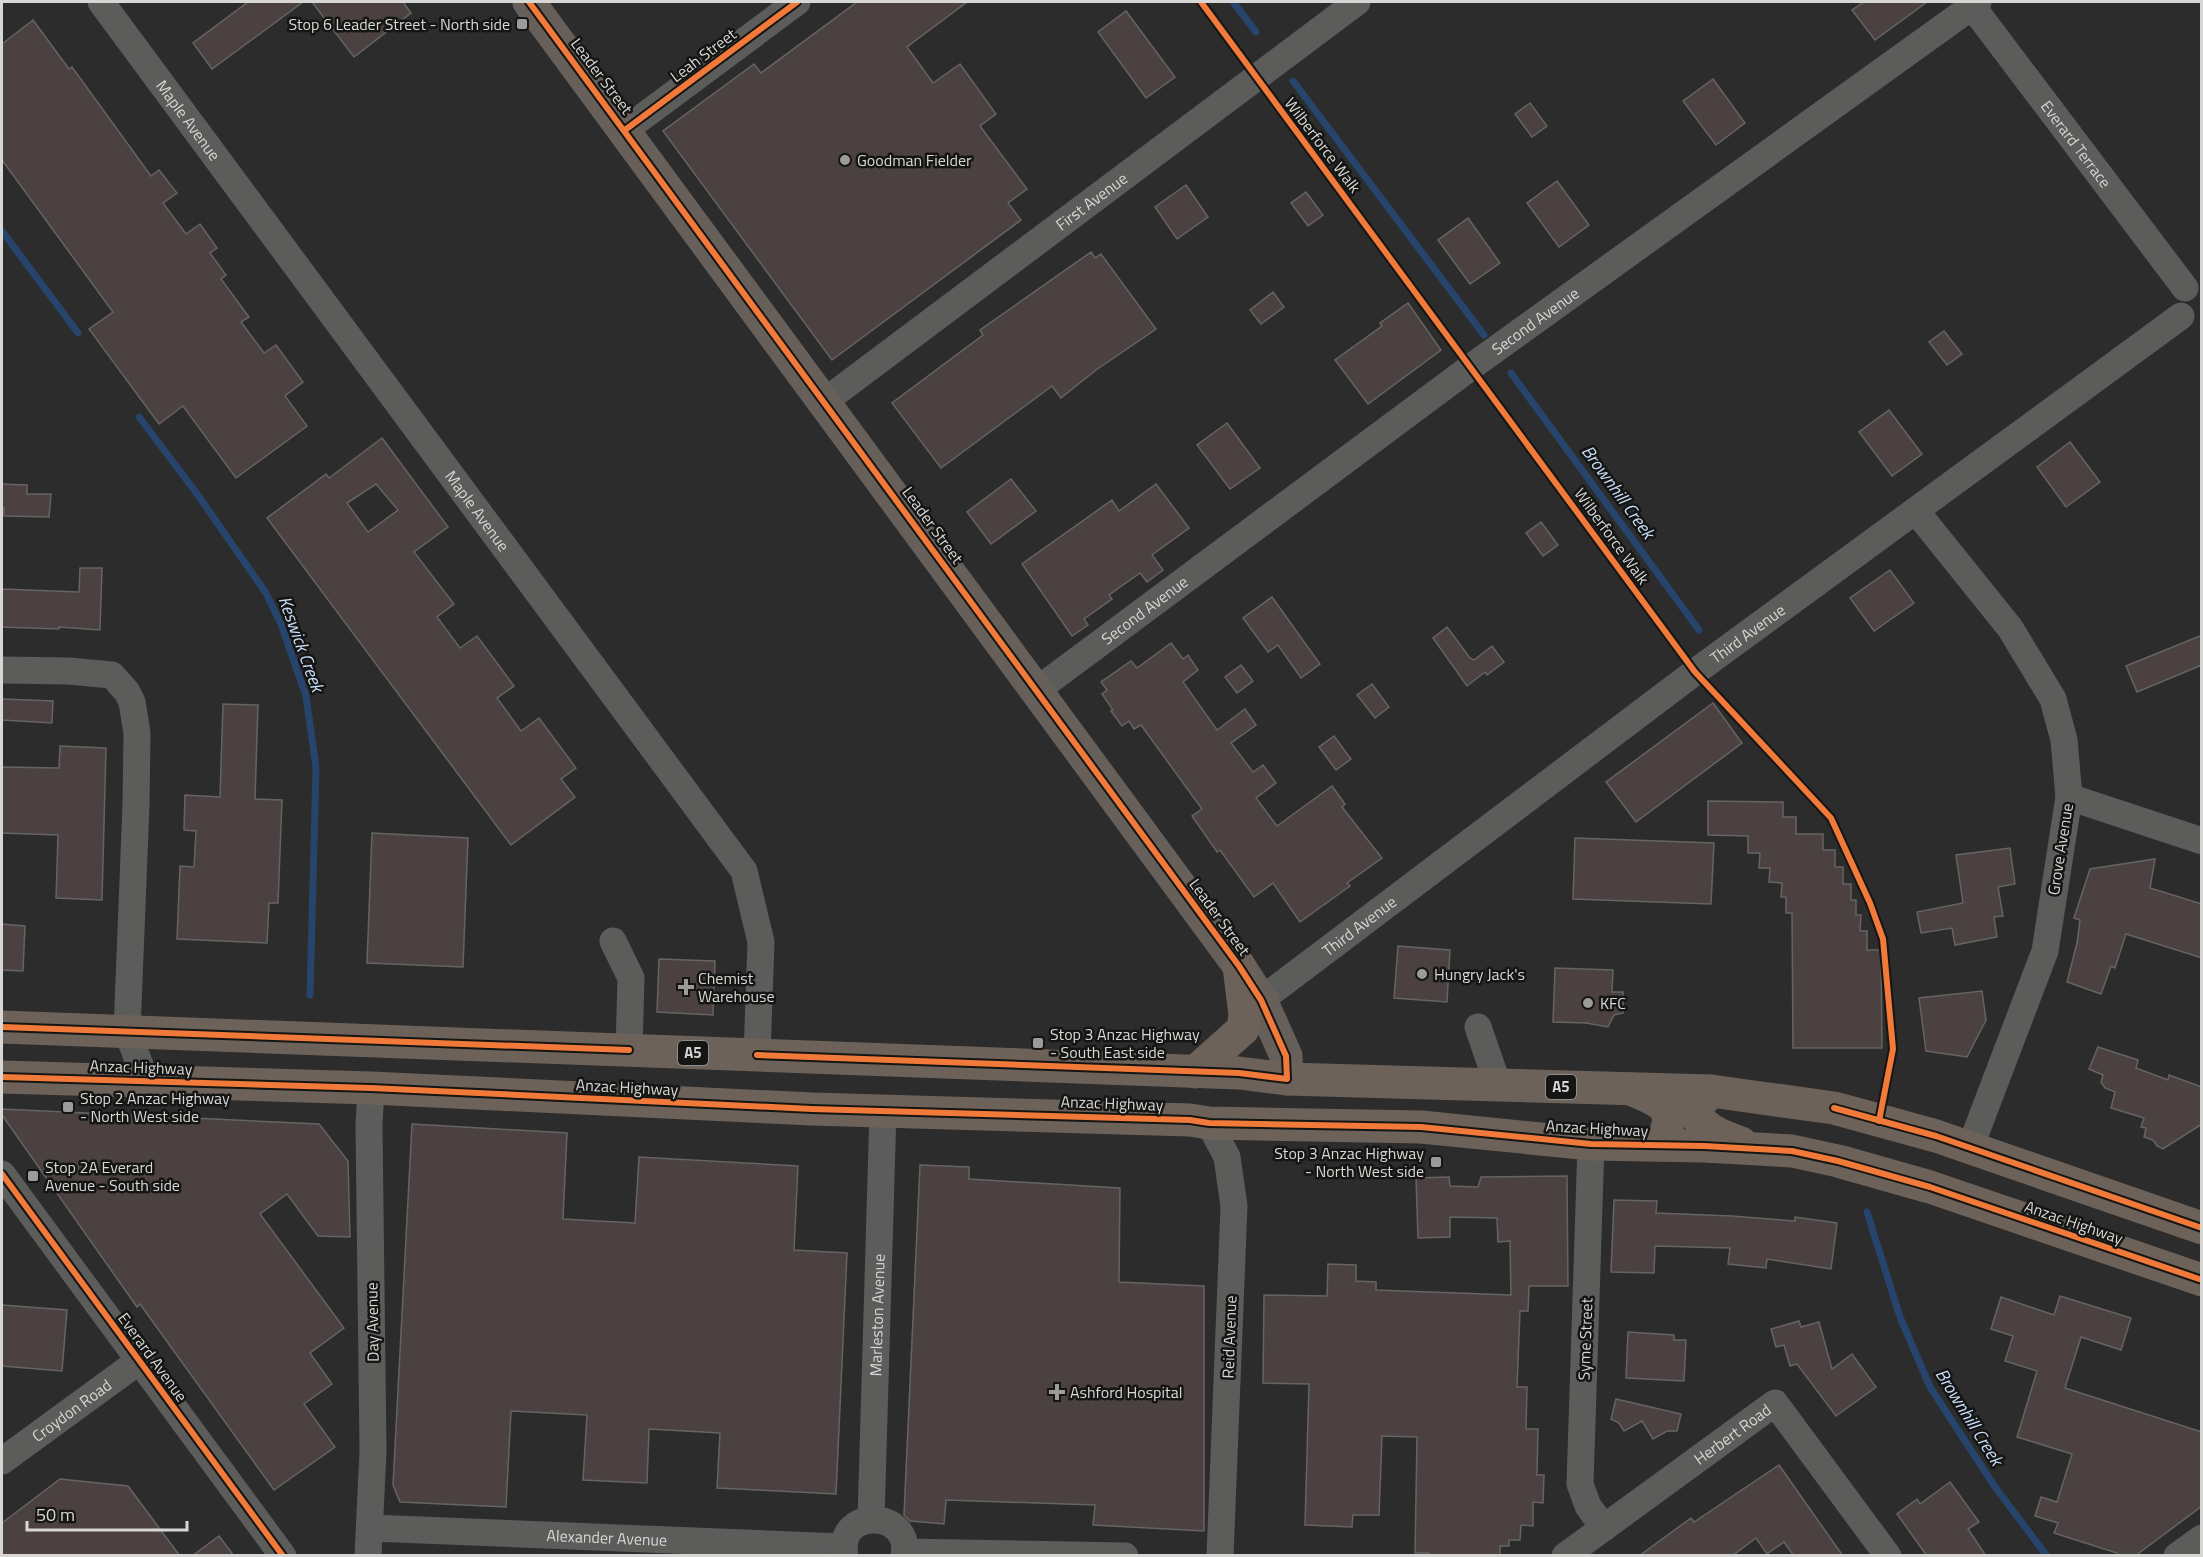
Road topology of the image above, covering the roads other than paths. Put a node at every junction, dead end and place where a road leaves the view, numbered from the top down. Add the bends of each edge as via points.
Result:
1 (101, 2) edge
2 (529, 2) edge
3 (797, 2) edge
4 (1357, 2) edge
5 (1973, 3) edge
6 (625, 130) junction
7 (2193, 287) edge
8 (2191, 318) edge
9 (825, 401) junction
10 (1916, 511) junction
11 (2, 670) edge
12 (1037, 690) junction
13 (2069, 797) junction
14 (2202, 841) edge
15 (613, 941) dead end
16 (1239, 966) junction
17 (1261, 1000) junction
18 (2, 1027) edge
19 (1478, 1027) dead end
20 (127, 1031) junction
21 (501, 1046) junction
22 (629, 1050) junction
23 (757, 1055) junction
24 (1041, 1066) junction
25 (1195, 1072) junction
26 (2, 1077) edge
27 (1287, 1079) junction
28 (147, 1081) junction
29 (1498, 1086) junction
30 (371, 1088) junction
31 (1628, 1089) junction
32 (1711, 1091) junction
33 (498, 1094) junction
34 (716, 1105) junction
35 (812, 1108) junction
36 (884, 1110) junction
37 (1041, 1114) junction
38 (1199, 1121) junction
39 (1421, 1127) junction
40 (1591, 1144) junction
41 (1660, 1145) junction
42 (1970, 1148) junction
43 (1760, 1149) junction
44 (2, 1174) edge
45 (2202, 1228) edge
46 (2202, 1280) edge
47 (139, 1361) junction
48 (2, 1461) edge
49 (871, 1519) junction
50 (370, 1528) junction
51 (1604, 1528) junction
52 (2202, 1538) edge
53 (845, 1551) edge
54 (904, 1554) edge
55 (283, 1556) edge
56 (368, 1556) edge
57 (1125, 1556) edge
58 (1220, 1556) edge
59 (1565, 1556) edge
60 (1888, 1556) edge
61 (2177, 1556) edge

1 - 23 street, Maple Avenue via 744,871 760,942
2 - 6 main road, Leader Street
3 - 6 street, Leah Street
4 - 9 street, First Avenue
5 - 7 street, Everard Terrace
5 - 12 street, Second Avenue
6 - 9 main road, Leader Street
7 - 8 street via 2178,296 2176,302
8 - 10 street, Third Avenue
9 - 12 main road, Leader Street
10 - 13 street, Grove Avenue via 2010,628 2053,699 2064,740
10 - 17 street, Third Avenue via 1695,672
11 - 20 street via 112,675 132,702 137,734 136,805
12 - 16 main road, Leader Street
13 - 14 street
13 - 42 street, Grove Avenue via 2045,951
15 - 22 street via 631,978
16 - 17 main road, Leader Street
16 - 25 highway via 1243,1029
17 - 27 main road, Leader Street via 1286,1056
18 - 20 highway, Anzac Highway / A5
19 - 29 street
20 - 21 highway, Anzac Highway / A5
20 - 28 street
21 - 22 highway, Anzac Highway / A5
21 - 33 highway
22 - 23 highway, Anzac Highway / A5
23 - 24 highway, Anzac Highway / A5
23 - 34 highway via 748,1073
23 - 35 highway via 772,1085 785,1096
24 - 25 highway, Anzac Highway / A5
24 - 37 highway
25 - 27 highway, Anzac Highway / A5
26 - 28 highway, Anzac Highway
27 - 29 highway, Anzac Highway / A5
27 - 38 highway via 1277,1095 1254,1110
27 - 39 highway via 1342,1108
28 - 30 highway, Anzac Highway
29 - 31 highway, Anzac Highway / A5
30 - 33 highway, Anzac Highway
30 - 50 street, Day Avenue
31 - 32 highway, Anzac Highway / A5
31 - 41 highway via 1657,1100 1665,1109 1669,1124
32 - 42 highway, Anzac Highway / A5 via 1834,1108
32 - 43 highway via 1698,1105 1698,1118 1730,1139
33 - 34 highway, Anzac Highway
34 - 35 highway, Anzac Highway
35 - 36 highway, Anzac Highway
36 - 37 highway, Anzac Highway
36 - 49 street, Marleston Avenue
37 - 38 highway, Anzac Highway
38 - 39 highway, Anzac Highway
38 - 58 street, Reid Avenue via 1227,1156 1234,1206
39 - 40 highway, Anzac Highway
40 - 41 highway, Anzac Highway
40 - 51 street, Syme Street via 1580,1484 1588,1506
41 - 43 highway, Anzac Highway
42 - 45 highway, Anzac Highway / A5
43 - 46 highway, Anzac Highway via 1815,1156 1930,1187
44 - 47 street, Everard Avenue
47 - 48 street, Croydon Road
47 - 55 street, Everard Avenue
49 - 53 street via 861,1521 850,1531
49 - 54 street via 891,1524 903,1538
50 - 53 street, Alexander Avenue
50 - 56 street, Day Avenue
51 - 59 street, Herbert Road
51 - 60 street, Herbert Road via 1776,1403
52 - 61 street
54 - 57 street

